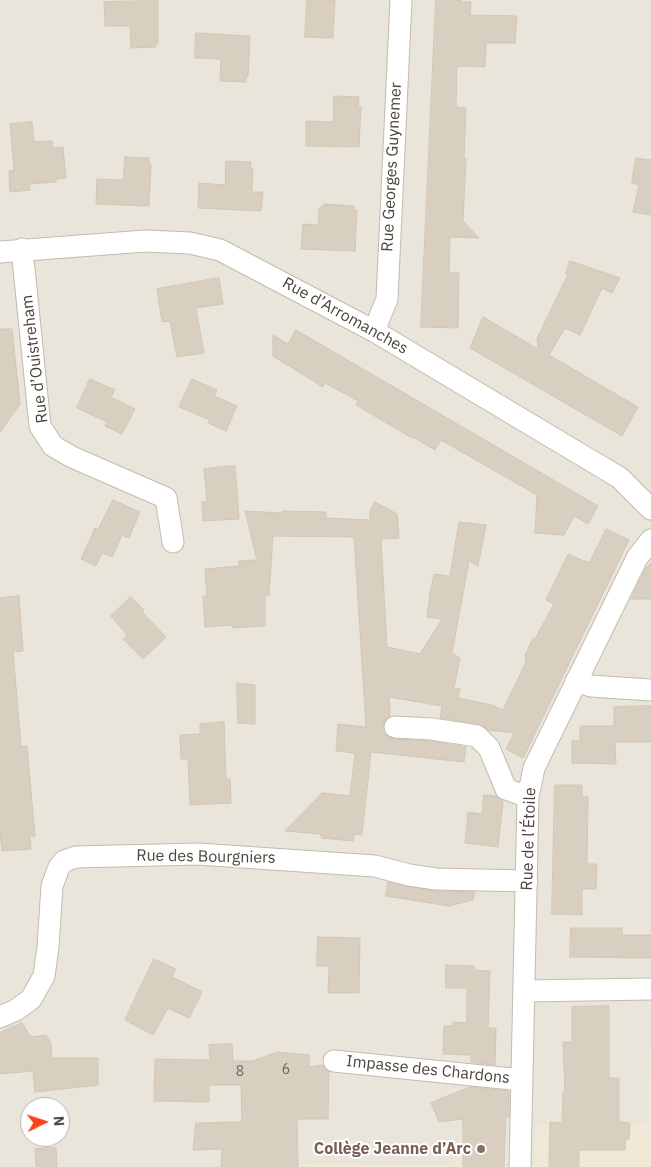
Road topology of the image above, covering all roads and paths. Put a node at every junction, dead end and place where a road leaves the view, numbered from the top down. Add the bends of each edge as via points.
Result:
1 (401, 0) edge
2 (22, 250) junction
3 (0, 252) edge
4 (374, 331) junction
5 (651, 509) edge
6 (651, 540) edge
7 (173, 542) dead end
8 (576, 681) junction
9 (651, 690) edge
10 (395, 728) dead end
11 (528, 797) junction
12 (527, 881) junction
13 (651, 989) edge
14 (525, 991) junction
15 (0, 1017) edge
16 (334, 1061) dead end
17 (522, 1080) junction
18 (520, 1167) edge

1 - 4 street, Rue Georges Guynemer via 386,298
2 - 3 street, Rue d’Arromanches
2 - 4 street, Rue d’Arromanches via 145,241 190,243 220,250 249,263
2 - 7 street, Rue d’Ouistreham via 40,426 59,450 166,498
4 - 5 street, Rue d’Arromanches via 620,478
6 - 8 street, Rue de l’Étoile via 637,558
8 - 9 street via 591,686
8 - 11 street, Rue de l’Étoile via 534,768
10 - 11 street via 432,729 477,736 489,748 506,789
11 - 12 street, Rue de l’Étoile
12 - 14 street, Rue de l’Étoile
12 - 15 street, Rue des Bourgniers via 436,879 375,866 198,854 76,857 64,861 59,867 52,886 44,976 31,999
13 - 14 street
14 - 17 street, Rue de l’Étoile
16 - 17 street, Impasse des Chardons
17 - 18 street, Rue de l’Étoile

